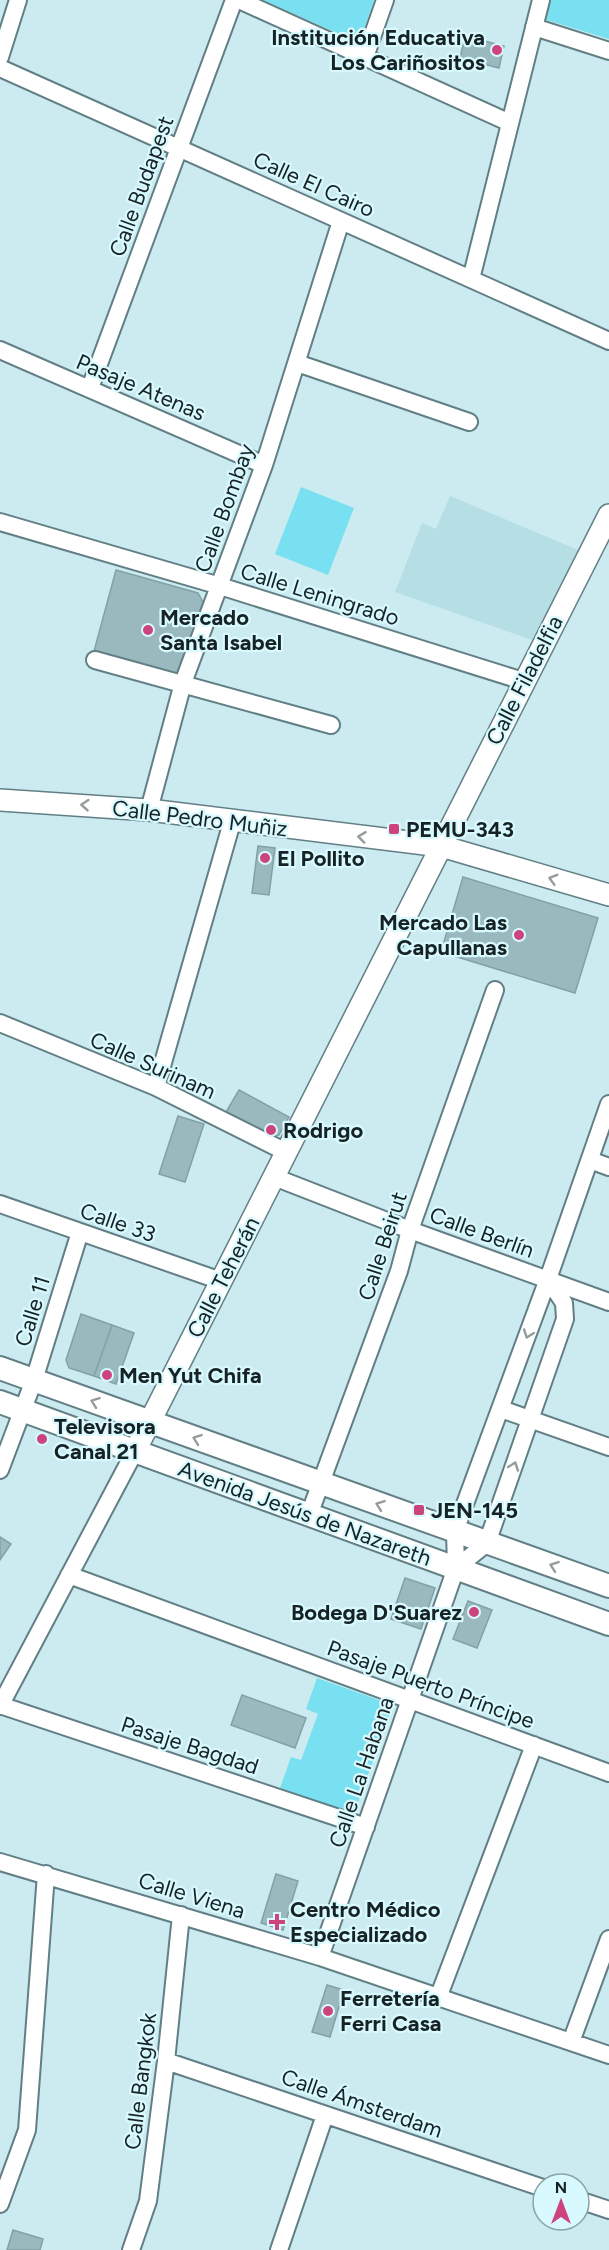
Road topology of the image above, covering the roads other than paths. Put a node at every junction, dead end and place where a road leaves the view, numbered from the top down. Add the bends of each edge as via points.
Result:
1 (18, 0) edge
2 (234, 0) edge
3 (239, 0) edge
4 (385, 0) edge
5 (541, 0) edge
6 (534, 27) junction
7 (609, 51) edge
8 (0, 57) edge
9 (364, 57) junction
10 (0, 68) edge
11 (510, 123) junction
12 (179, 147) junction
13 (341, 221) junction
14 (471, 279) junction
15 (609, 342) edge
16 (0, 350) edge
17 (297, 363) junction
18 (90, 388) junction
19 (469, 422) dead end
20 (264, 465) junction
21 (609, 515) edge
22 (0, 522) edge
23 (220, 586) junction
24 (95, 660) dead end
25 (523, 681) junction
26 (183, 683) junction
27 (331, 725) dead end
28 (0, 800) edge
29 (149, 810) junction
30 (232, 822) junction
31 (441, 846) junction
32 (609, 895) edge
33 (495, 990) dead end
34 (0, 1023) edge
35 (156, 1087) junction
36 (609, 1104) edge
37 (286, 1152) junction
38 (590, 1160) junction
39 (609, 1167) edge
40 (274, 1177) junction
41 (0, 1204) edge
42 (410, 1230) junction
43 (80, 1232) junction
44 (548, 1279) junction
45 (221, 1281) junction
46 (609, 1302) edge
47 (0, 1368) edge
48 (34, 1380) junction
49 (0, 1402) edge
50 (501, 1409) junction
51 (23, 1411) junction
52 (531, 1420) junction
53 (150, 1422) junction
54 (609, 1447) edge
55 (135, 1451) junction
56 (0, 1470) edge
57 (320, 1483) junction
58 (309, 1515) junction
59 (455, 1531) junction
60 (487, 1543) junction
61 (456, 1568) junction
62 (69, 1575) junction
63 (609, 1586) edge
64 (609, 1624) edge
65 (410, 1700) junction
66 (0, 1705) edge
67 (534, 1745) junction
68 (609, 1773) edge
69 (366, 1827) junction
70 (0, 1862) edge
71 (45, 1874) junction
72 (181, 1915) junction
73 (609, 1939) edge
74 (320, 1957) junction
75 (438, 1998) junction
76 (571, 2042) junction
77 (609, 2055) edge
78 (166, 2061) junction
79 (325, 2115) junction
80 (531, 2184) edge
81 (0, 2204) edge
82 (591, 2204) edge
83 (609, 2210) edge
84 (131, 2250) edge
85 (279, 2250) edge

1 - 8 street
2 - 12 street, Calle Budapest
3 - 9 street
4 - 9 street
5 - 6 street
6 - 7 street
6 - 11 street
9 - 11 street
10 - 12 street, Calle El Cairo
11 - 14 street
12 - 13 street, Calle El Cairo
12 - 18 street, Calle Budapest
13 - 14 street, Calle El Cairo
13 - 17 street, Calle Bombay
14 - 15 street, Calle El Cairo
16 - 18 street, Pasaje Atenas
17 - 19 street
17 - 20 street, Calle Bombay
18 - 20 street, Pasaje Atenas
20 - 23 street, Calle Bombay
21 - 25 street, Calle Filadelfia
22 - 23 street, Calle Leningrado
23 - 25 street, Calle Leningrado
23 - 26 street, Calle Bombay
24 - 26 street
25 - 31 street, Calle Filadelfia
26 - 27 street
26 - 29 street, Calle Bombay
29 -> 28 street, Calle Pedro Muñiz
29 - 30 street, Calle Pedro Muñiz
31 -> 30 street, Calle Pedro Muñiz
30 - 35 street
32 -> 31 street, Calle Pedro Muñiz
31 - 37 street, Calle Teherán
33 - 42 street, Calle Beirut
34 - 35 street, Calle Surinam
35 - 37 street, Calle Surinam
36 - 38 street, Calle La Habana
37 - 40 street, Calle Teherán
38 - 39 street
38 - 44 street, Calle La Habana
40 - 42 street, Calle Berlín
40 - 45 street, Calle Teherán
41 - 43 street, Calle 33
42 - 44 street, Calle Berlín
42 - 57 street, Calle Beirut via 395,1282
43 - 45 street, Calle 33
43 - 48 street, Calle 11
44 - 46 street, Calle Berlín
44 -> 50 street, Calle La Habana
44 - 52 street via 564,1303 565,1318
45 - 53 street, Calle Teherán
47 - 48 main road, Avenida Jesús de Nazareth
48 - 51 street, Calle 11
53 -> 48 main road, Avenida Jesús de Nazareth
49 - 51 main road, Avenida Jesús de Nazareth
50 - 52 street
50 - 59 street, Calle La Habana
51 - 55 main road, Avenida Jesús de Nazareth
51 - 56 street, Calle 11
52 - 54 street
60 -> 52 street
53 - 55 street, Calle Teherán
57 -> 53 main road, Avenida Jesús de Nazareth
55 - 58 main road, Avenida Jesús de Nazareth
55 - 62 street, Calle Teherán
57 - 58 street, Calle Beirut
59 -> 57 main road, Avenida Jesús de Nazareth
58 - 61 main road, Avenida Jesús de Nazareth
59 - 60 main road, Avenida Jesús de Nazareth
59 - 61 street, Calle La Habana
60 - 61 street
63 -> 60 main road, Avenida Jesús de Nazareth
61 - 64 main road, Avenida Jesús de Nazareth
61 - 65 street, Calle La Habana
62 - 65 street, Pasaje Puerto Príncipe
62 - 66 street, Calle Teherán
65 - 67 street, Pasaje Puerto Príncipe
65 - 69 street, Calle La Habana
66 - 69 street, Pasaje Bagdad
67 - 68 street, Pasaje Puerto Príncipe
67 - 75 street
69 - 74 street, Calle La Habana
70 - 71 street, Calle Viena
71 - 72 street, Calle Viena
71 - 81 street via 27,2130
72 - 74 street, Calle Viena
72 - 78 street, Calle Bangkok
73 - 76 street
74 - 75 street, Calle Viena
75 - 76 street, Calle Viena
76 - 77 street, Calle Viena
78 - 79 street, Calle Ámsterdam
78 - 84 street, Calle Bangkok via 148,2201
79 - 80 street, Calle Ámsterdam
79 - 85 street
82 - 83 street

